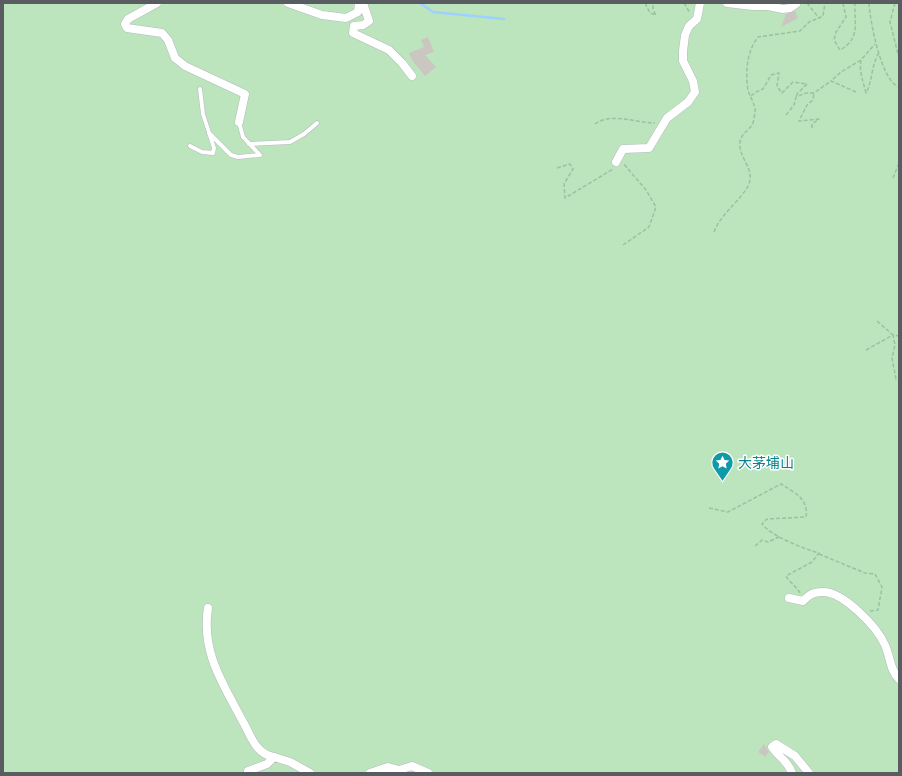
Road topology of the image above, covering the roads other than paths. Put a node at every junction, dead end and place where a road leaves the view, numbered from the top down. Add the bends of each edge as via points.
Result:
1 (157, 3) edge
2 (288, 3) edge
3 (359, 3) edge
4 (363, 3) edge
5 (700, 3) edge
6 (727, 3) edge
7 (796, 4) edge
8 (412, 76) dead end
9 (200, 89) dead end
10 (239, 122) joint
11 (317, 123) dead end
12 (209, 133) junction
13 (250, 144) junction
14 (190, 146) dead end
15 (616, 161) road end
16 (789, 598) dead end
17 (208, 608) dead end
18 (899, 679) edge
19 (274, 758) junction
20 (248, 771) dead end
21 (310, 773) edge
22 (370, 773) edge
23 (428, 773) edge
24 (792, 773) edge
25 (809, 773) edge

1 - 10 street via 128,19 125,24 127,28 162,33 168,40 175,58 185,66 245,94
2 - 3 street via 322,14 346,18 358,12
4 - 8 street via 369,20 363,25 354,26 353,33 389,50
5 - 15 street via 697,18 685,35 683,51 683,61 693,81 695,92 688,102 665,122 648,148 623,149
6 - 7 street via 783,9
9 - 12 lane via 203,114
10 - 13 lane via 243,136
11 - 13 lane via 290,142
12 - 13 lane via 231,155 238,157 260,155
12 - 14 lane via 213,153 202,152
16 - 18 street via 803,600 811,594 823,591 832,594 858,612 868,621 885,645
17 - 19 street via 206,618 209,645 220,680 246,726 250,739 260,751
19 - 20 street via 267,764
19 - 21 street via 290,762
22 - 23 street via 388,767 399,770 412,766
24 - 25 street via 786,760 772,747 776,744 795,756

